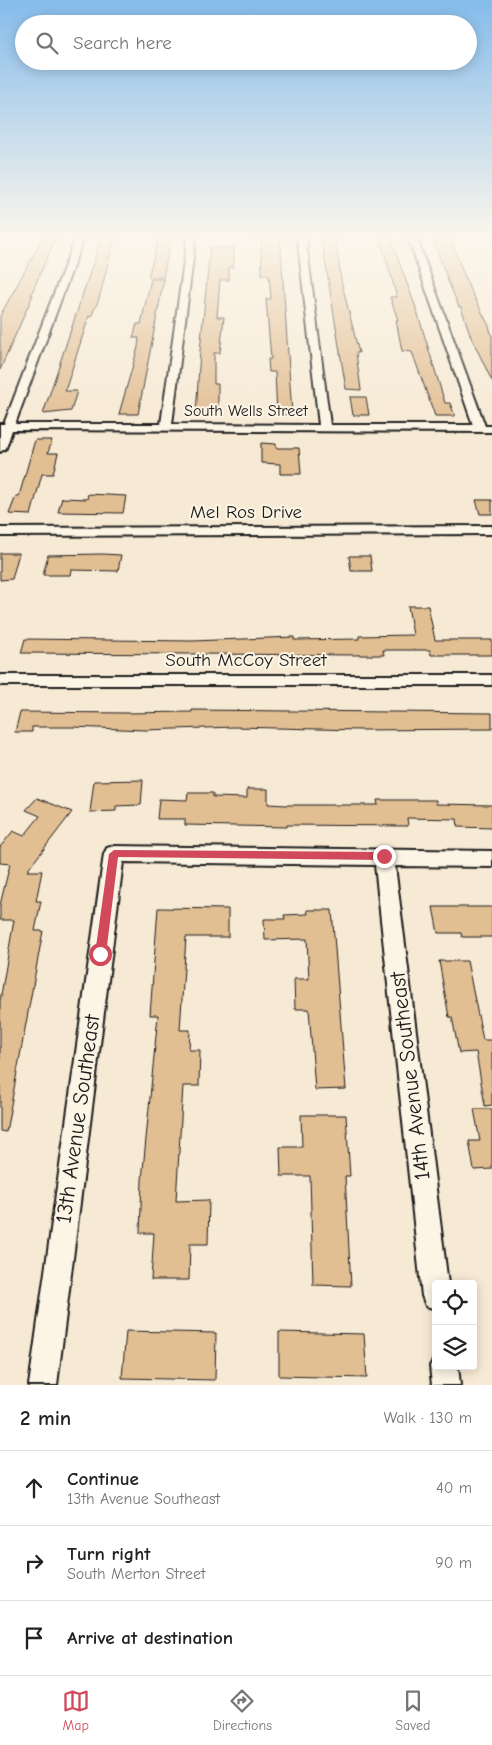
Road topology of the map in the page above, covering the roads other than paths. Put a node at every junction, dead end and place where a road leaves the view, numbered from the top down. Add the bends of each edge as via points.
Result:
1 (55, 299) edge
2 (183, 299) edge
3 (309, 299) edge
4 (436, 299) edge
5 (4, 427) edge
6 (166, 427) junction
7 (324, 427) junction
8 (486, 429) edge
9 (0, 448) edge
10 (492, 530) edge
11 (0, 532) edge
12 (0, 680) edge
13 (492, 680) edge
14 (384, 856) junction
15 (492, 859) edge
16 (434, 1280) edge
17 (444, 1370) edge
18 (43, 1385) edge
19 (446, 1385) edge

1 - 5 street
2 - 6 street
3 - 7 street
4 - 8 street
5 - 6 street, South Wells Street
5 - 9 street
6 - 7 street, South Wells Street
7 - 8 street, South Wells Street
10 - 11 street, Mel Ros Drive
12 - 13 street, South McCoy Street
14 - 15 street
14 - 16 street, 14th Avenue Southeast
14 - 18 street, 13th Avenue Southeast via 114,854
17 - 19 street

